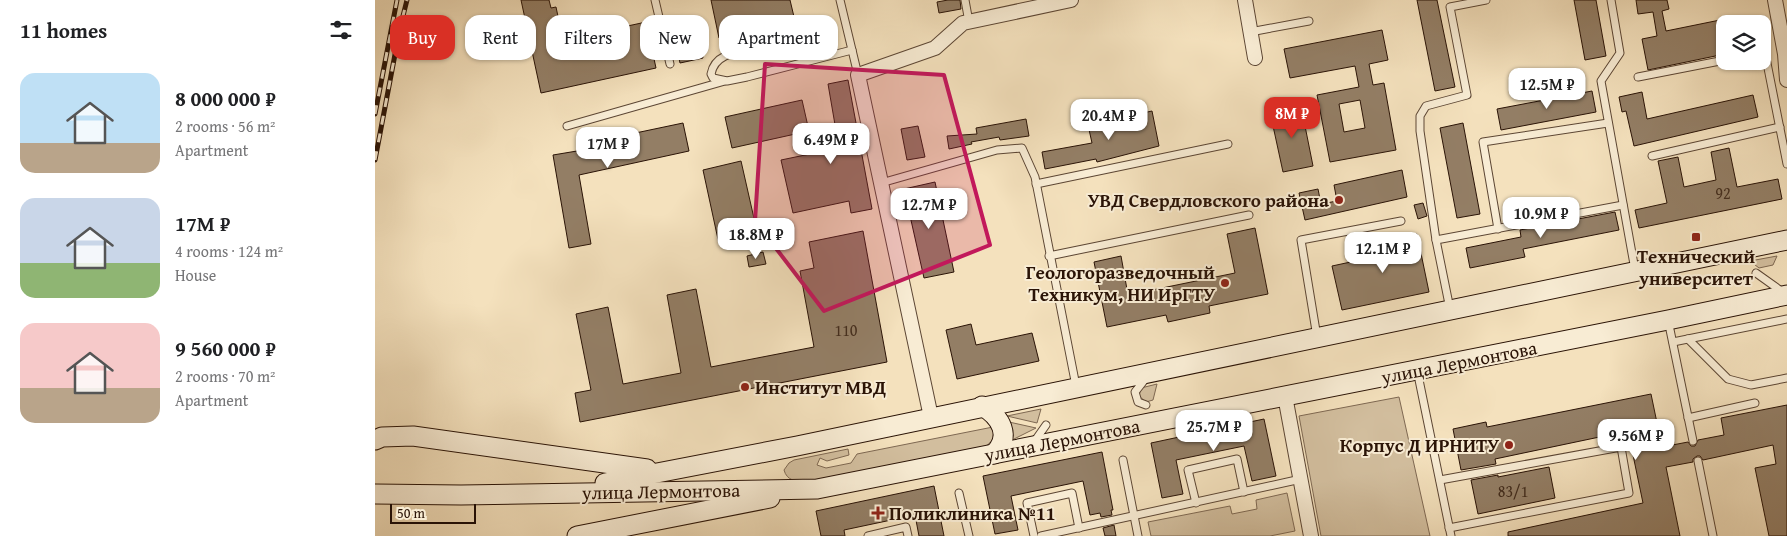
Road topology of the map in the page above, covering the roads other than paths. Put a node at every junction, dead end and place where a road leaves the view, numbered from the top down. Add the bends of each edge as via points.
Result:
1 (655, 0) edge
2 (840, 0) edge
3 (965, 0) edge
4 (1071, 0) edge
5 (1245, 0) edge
6 (1486, 0) edge
7 (1611, 0) edge
8 (1775, 0) edge
9 (1309, 21) dead end
10 (969, 22) junction
11 (1251, 32) junction
12 (852, 50) junction
13 (1786, 54) edge
14 (1255, 58) dead end
15 (719, 59) edge
16 (1716, 62) edge
17 (670, 64) dead end
18 (1768, 70) edge
19 (858, 75) junction
20 (1638, 77) dead end
21 (1787, 79) edge
22 (727, 81) junction
23 (1608, 123) junction
24 (567, 126) dead end
25 (1780, 127) junction
26 (1228, 144) dead end
27 (1652, 156) dead end
28 (1787, 164) edge
29 (881, 183) junction
30 (1036, 184) junction
31 (1623, 205) junction
32 (1249, 215) dead end
33 (1401, 221) dead end
34 (1498, 229) junction
35 (1436, 240) junction
36 (1787, 240) edge
37 (1049, 256) junction
38 (1635, 272) junction
39 (1755, 273) dead end
40 (1787, 295) edge
41 (1450, 310) junction
42 (1668, 320) junction
43 (1787, 320) edge
44 (1317, 337) junction
45 (1688, 339) junction
46 (1673, 342) junction
47 (1417, 370) junction
48 (1153, 371) junction
49 (1787, 378) edge
50 (1076, 387) junction
51 (1285, 396) junction
52 (1755, 403) dead end
53 (1146, 405) dead end
54 (982, 406) junction
55 (931, 416) junction
56 (1689, 418) junction
57 (1046, 426) dead end
58 (375, 440) edge
59 (1693, 441) dead end
60 (1031, 447) junction
61 (993, 454) junction
62 (1123, 460) dead end
63 (1698, 461) dead end
64 (671, 470) junction
65 (1301, 479) junction
66 (1440, 480) junction
67 (817, 489) junction
68 (959, 492) dead end
69 (1244, 492) junction
70 (375, 494) edge
71 (507, 494) junction
72 (1195, 503) junction
73 (1134, 516) junction
74 (1079, 528) junction
75 (1449, 528) junction
76 (621, 532) edge
77 (1050, 535) edge
78 (577, 536) edge
79 (868, 536) edge
80 (908, 536) edge
81 (969, 536) edge
82 (1034, 536) edge
83 (1041, 536) edge
84 (1138, 536) edge
85 (1311, 536) edge
86 (1451, 536) edge
87 (1713, 536) edge

1 - 17 lane
2 - 12 lane
3 - 10 lane
4 - 10 street
5 - 11 street
6 - 35 lane via 1450,7 1467,95 1426,106 1420,116
7 - 23 lane via 1620,53 1601,81
8 - 13 street
9 - 11 lane
10 - 19 street via 963,23 935,48
11 - 14 street
12 - 19 lane
12 - 22 lane
13 - 21 street
15 - 22 lane via 711,74 713,78
16 - 20 lane
18 - 25 lane
19 - 29 street
22 - 24 lane
23 - 31 lane
23 - 34 lane via 1483,142
25 - 27 lane
25 - 28 lane
26 - 30 lane
29 - 30 lane via 1015,147 1021,148
29 - 55 street
30 - 37 lane
31 - 34 lane
31 - 38 lane
32 - 37 lane
33 - 44 lane via 1301,240
34 - 35 lane
35 - 41 lane
36 - 38 main road, улица Лермонтова
37 - 50 lane
38 - 41 main road, улица Лермонтова
39 - 40 lane
40 - 42 main road, улица Лермонтова
41 - 44 main road, улица Лермонтова
42 - 46 lane
42 - 47 main road, улица Лермонтова
43 - 45 lane
44 - 48 main road, улица Лермонтова
45 - 46 lane
45 - 49 lane via 1728,379 1751,385
46 - 56 lane
47 - 51 main road, улица Лермонтова
47 - 66 lane
48 - 50 main road, улица Лермонтова
48 - 53 lane via 1135,392 1137,402
50 - 54 main road, улица Лермонтова
51 - 60 main road, улица Лермонтова
51 - 65 street
52 - 56 lane
54 - 55 main road, улица Лермонтова
54 - 61 main road via 993,412 1001,426 1003,436 999,449
55 - 64 main road, улица Лермонтова
56 - 59 lane
57 - 60 lane
58 - 64 main road via 413,436 629,467
60 - 61 main road, улица Лермонтова
61 - 67 main road, улица Лермонтова
62 - 73 lane
63 - 87 lane
64 - 71 main road, улица Лермонтова via 592,485
65 - 69 lane
65 - 85 street
66 - 75 lane
66 - 75 lane via 1621,447 1629,492
67 - 71 main road, улица Лермонтова
67 - 76 main road
68 - 81 lane
69 - 72 lane
69 - 72 lane via 1237,458 1188,470
70 - 71 main road, улица Лермонтова
72 - 73 lane
73 - 74 lane
73 - 84 lane
74 - 77 lane
74 - 82 lane via 1072,493 1027,503
75 - 86 lane
76 - 78 main road
77 - 83 lane
79 - 80 lane via 907,527

